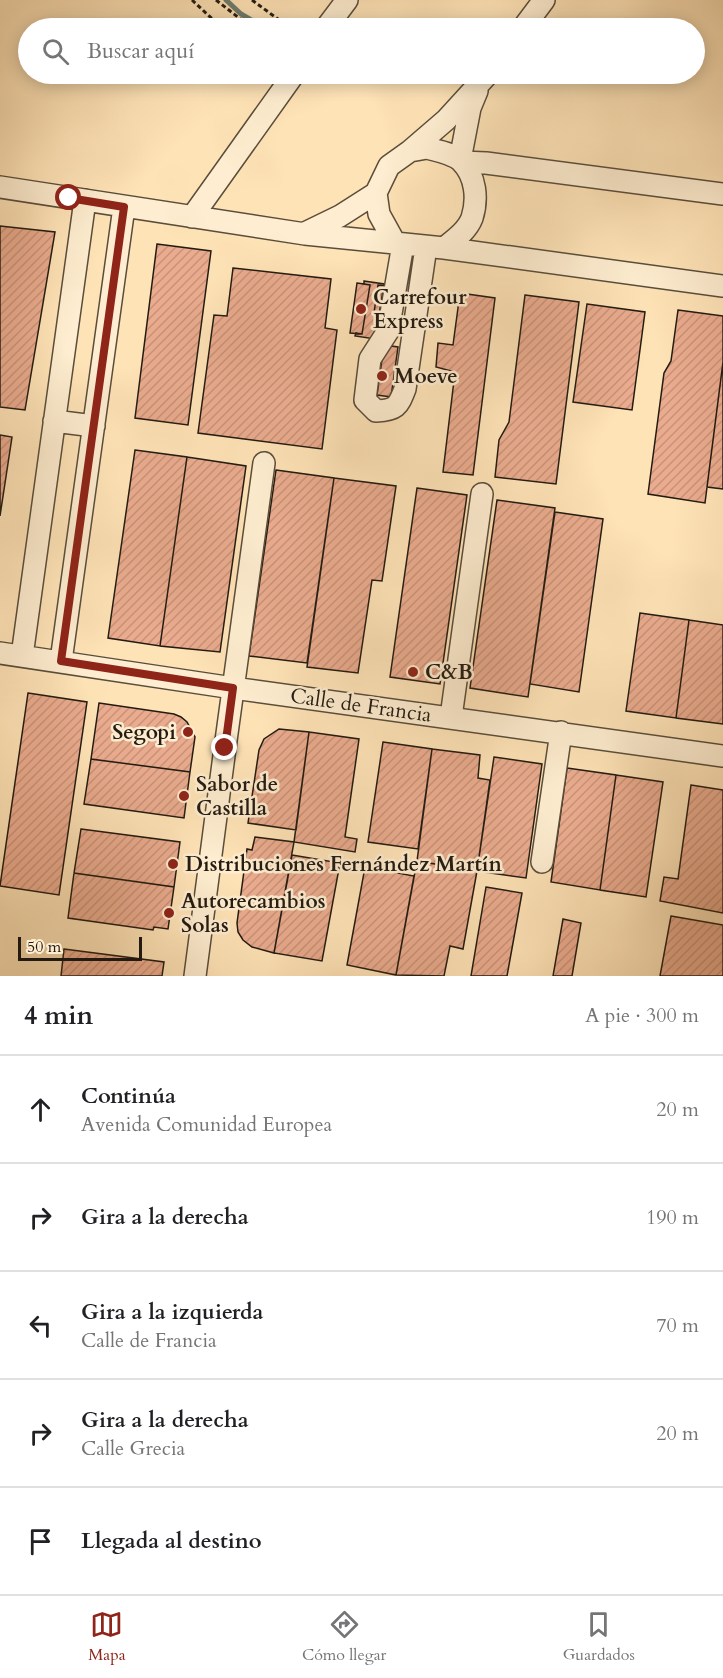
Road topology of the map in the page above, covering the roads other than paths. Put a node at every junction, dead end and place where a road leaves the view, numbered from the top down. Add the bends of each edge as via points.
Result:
1 (328, 0) edge
2 (347, 0) edge
3 (544, 0) edge
4 (328, 18) edge
5 (333, 18) edge
6 (530, 18) edge
7 (287, 84) edge
8 (479, 84) edge
9 (482, 84) edge
10 (410, 151) junction
11 (461, 161) junction
12 (0, 187) edge
13 (376, 194) junction
14 (723, 194) edge
15 (85, 200) junction
16 (124, 207) junction
17 (192, 217) junction
18 (305, 234) junction
19 (399, 244) junction
20 (435, 247) junction
21 (723, 286) edge
22 (388, 331) junction
23 (413, 335) junction
24 (53, 428) junction
25 (93, 433) junction
26 (264, 463) dead end
27 (482, 494) dead end
28 (0, 653) edge
29 (22, 656) junction
30 (61, 661) junction
31 (233, 688) junction
32 (451, 717) junction
33 (561, 732) junction
34 (723, 756) edge
35 (542, 862) dead end
36 (195, 976) edge

1 - 4 street
2 - 5 street
3 - 6 street
7 - 17 street
8 - 10 street
9 - 11 street via 470,108
10 - 11 street via 427,148
10 - 13 street via 389,165
11 - 14 street
11 - 20 street via 476,194 472,219 460,235
12 - 15 street
13 - 18 street
13 - 19 street via 379,214
15 - 16 street
15 - 24 street
16 - 17 street
16 - 25 street
17 - 18 street
18 - 19 street
19 - 20 street
19 - 22 street
20 - 21 street
20 - 23 street
22 - 23 street
22 - 23 street via 370,359 365,400 376,411 399,405
24 - 25 street
24 - 29 street
25 - 30 street
26 - 31 street
27 - 32 street
28 - 29 street, Calle de Francia
29 - 30 street, Calle de Francia
30 - 31 street, Calle de Francia
31 - 32 street, Calle de Francia
31 - 36 street
32 - 33 street, Calle de Francia
33 - 34 street, Calle de Francia
33 - 35 street

